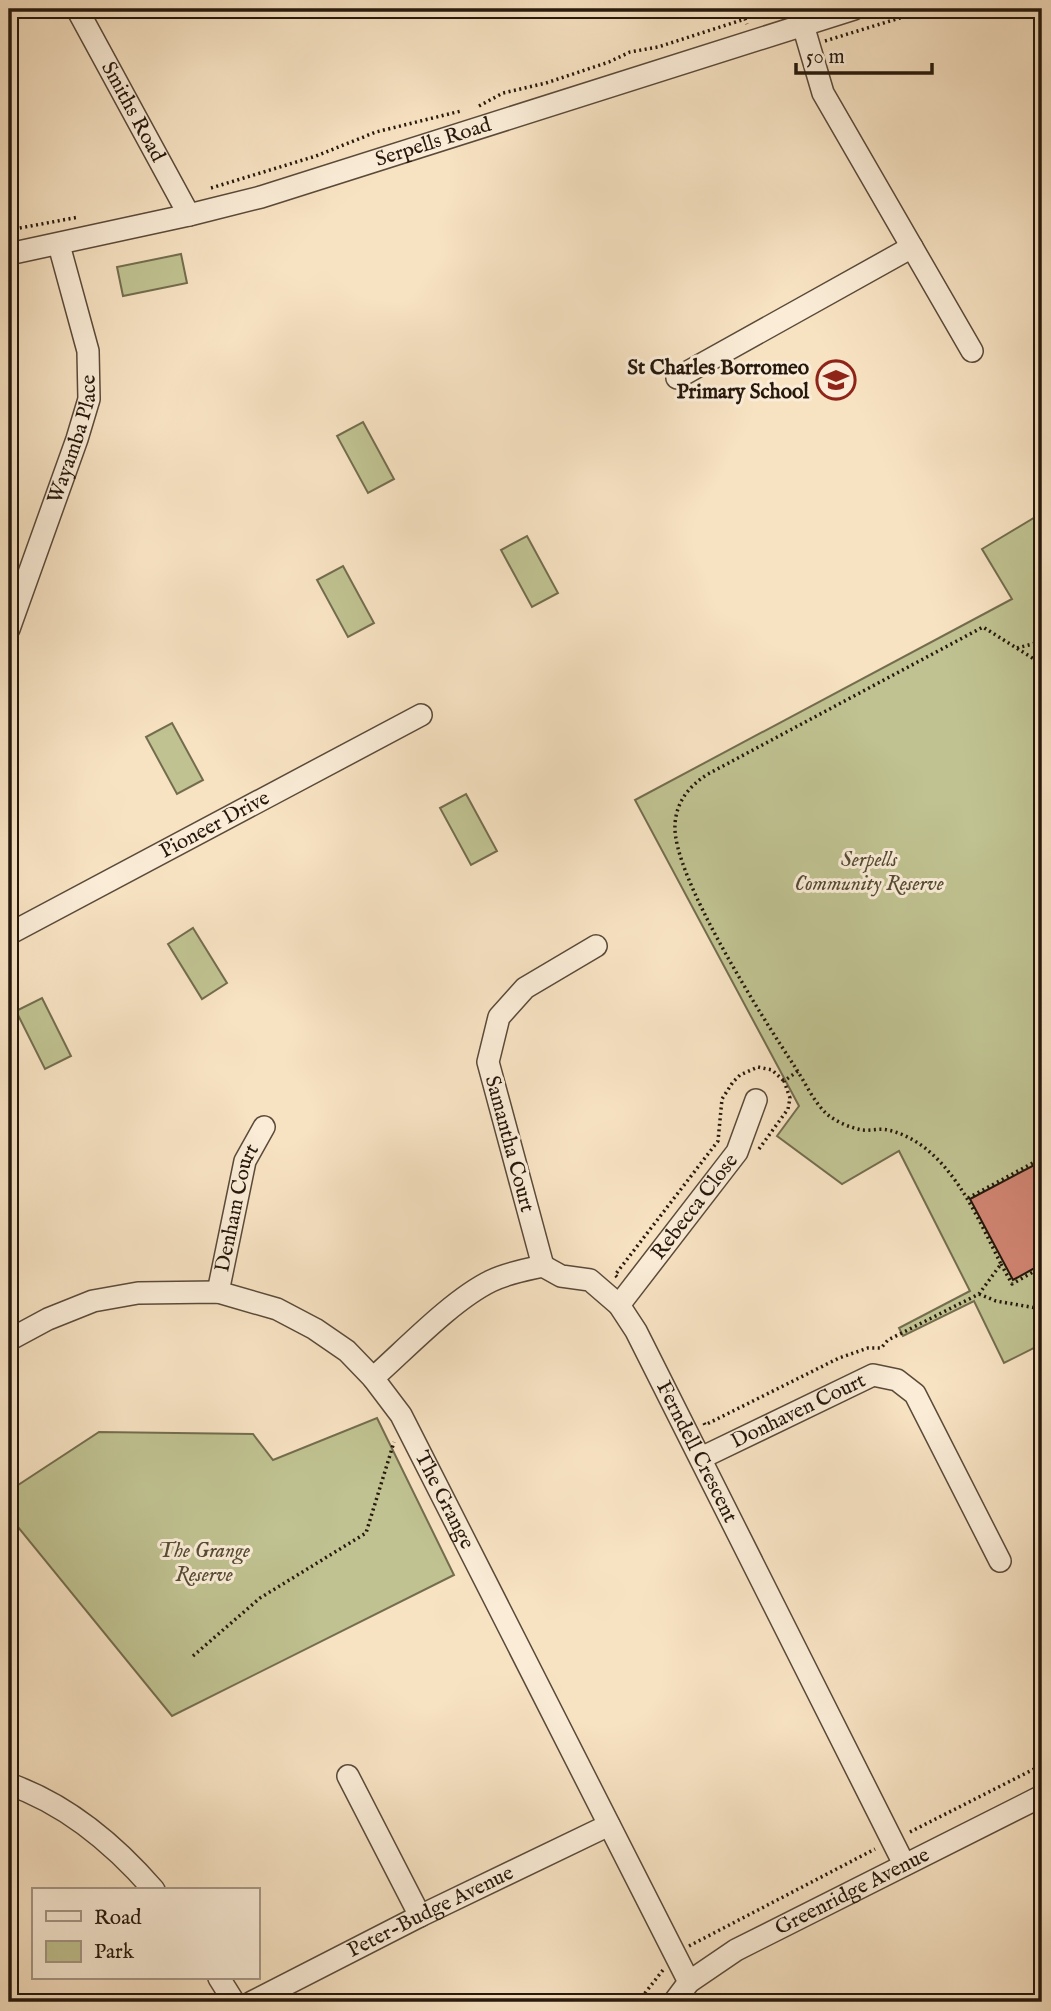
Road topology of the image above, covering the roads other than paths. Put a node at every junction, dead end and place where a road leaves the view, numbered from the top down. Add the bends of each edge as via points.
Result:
1 (77, 9) edge
2 (854, 9) edge
3 (803, 25) junction
4 (189, 215) junction
5 (59, 245) junction
6 (912, 247) junction
7 (9, 254) edge
8 (972, 351) dead end
9 (677, 378) dead end
10 (9, 628) edge
11 (421, 715) dead end
12 (9, 934) edge
13 (596, 946) dead end
14 (756, 1100) dead end
15 (264, 1127) dead end
16 (543, 1266) junction
17 (218, 1292) junction
18 (619, 1305) junction
19 (9, 1340) edge
20 (373, 1378) junction
21 (701, 1458) junction
22 (1000, 1561) dead end
23 (348, 1776) dead end
24 (9, 1784) edge
25 (1042, 1796) edge
26 (609, 1825) junction
27 (904, 1864) junction
28 (152, 1888) edge
29 (420, 1916) junction
30 (220, 1980) edge
31 (689, 1982) junction
32 (234, 2002) edge
33 (252, 2002) edge
34 (674, 2002) edge

1 - 4 street, Smiths Road
2 - 3 street, Serpells Road
3 - 4 street, Serpells Road via 261,197
3 - 6 street via 823,93
4 - 5 street, Serpells Road
5 - 7 street, Serpells Road
5 - 10 street, Wayamba Place via 88,351 89,400
6 - 8 street
6 - 9 street
11 - 12 street, Pioneer Drive
13 - 16 street, Samantha Court via 525,988 499,1017 488,1062
14 - 18 street, Rebecca Close via 737,1152
15 - 17 street, Denham Court via 245,1161
16 - 18 street, Ferndell Crescent via 561,1276 590,1280
16 - 20 street via 490,1282 462,1300
17 - 19 street, The Grange via 138,1293 93,1301
17 - 20 street, The Grange via 276,1309 315,1329 347,1350
18 - 21 street, Ferndell Crescent
20 - 26 street, The Grange via 401,1415
21 - 22 street, Donhaven Court via 862,1379 873,1375 897,1380 915,1394
21 - 27 street, Ferndell Crescent
23 - 29 street
24 - 28 street via 37,1794 83,1824
25 - 27 street, Greenridge Avenue
26 - 29 street, Peter-Budge Avenue
26 - 31 street, The Grange
27 - 31 street, Greenridge Avenue via 736,1950
29 - 33 street, Peter-Budge Avenue
30 - 32 street
31 - 34 street, Greenridge Avenue

